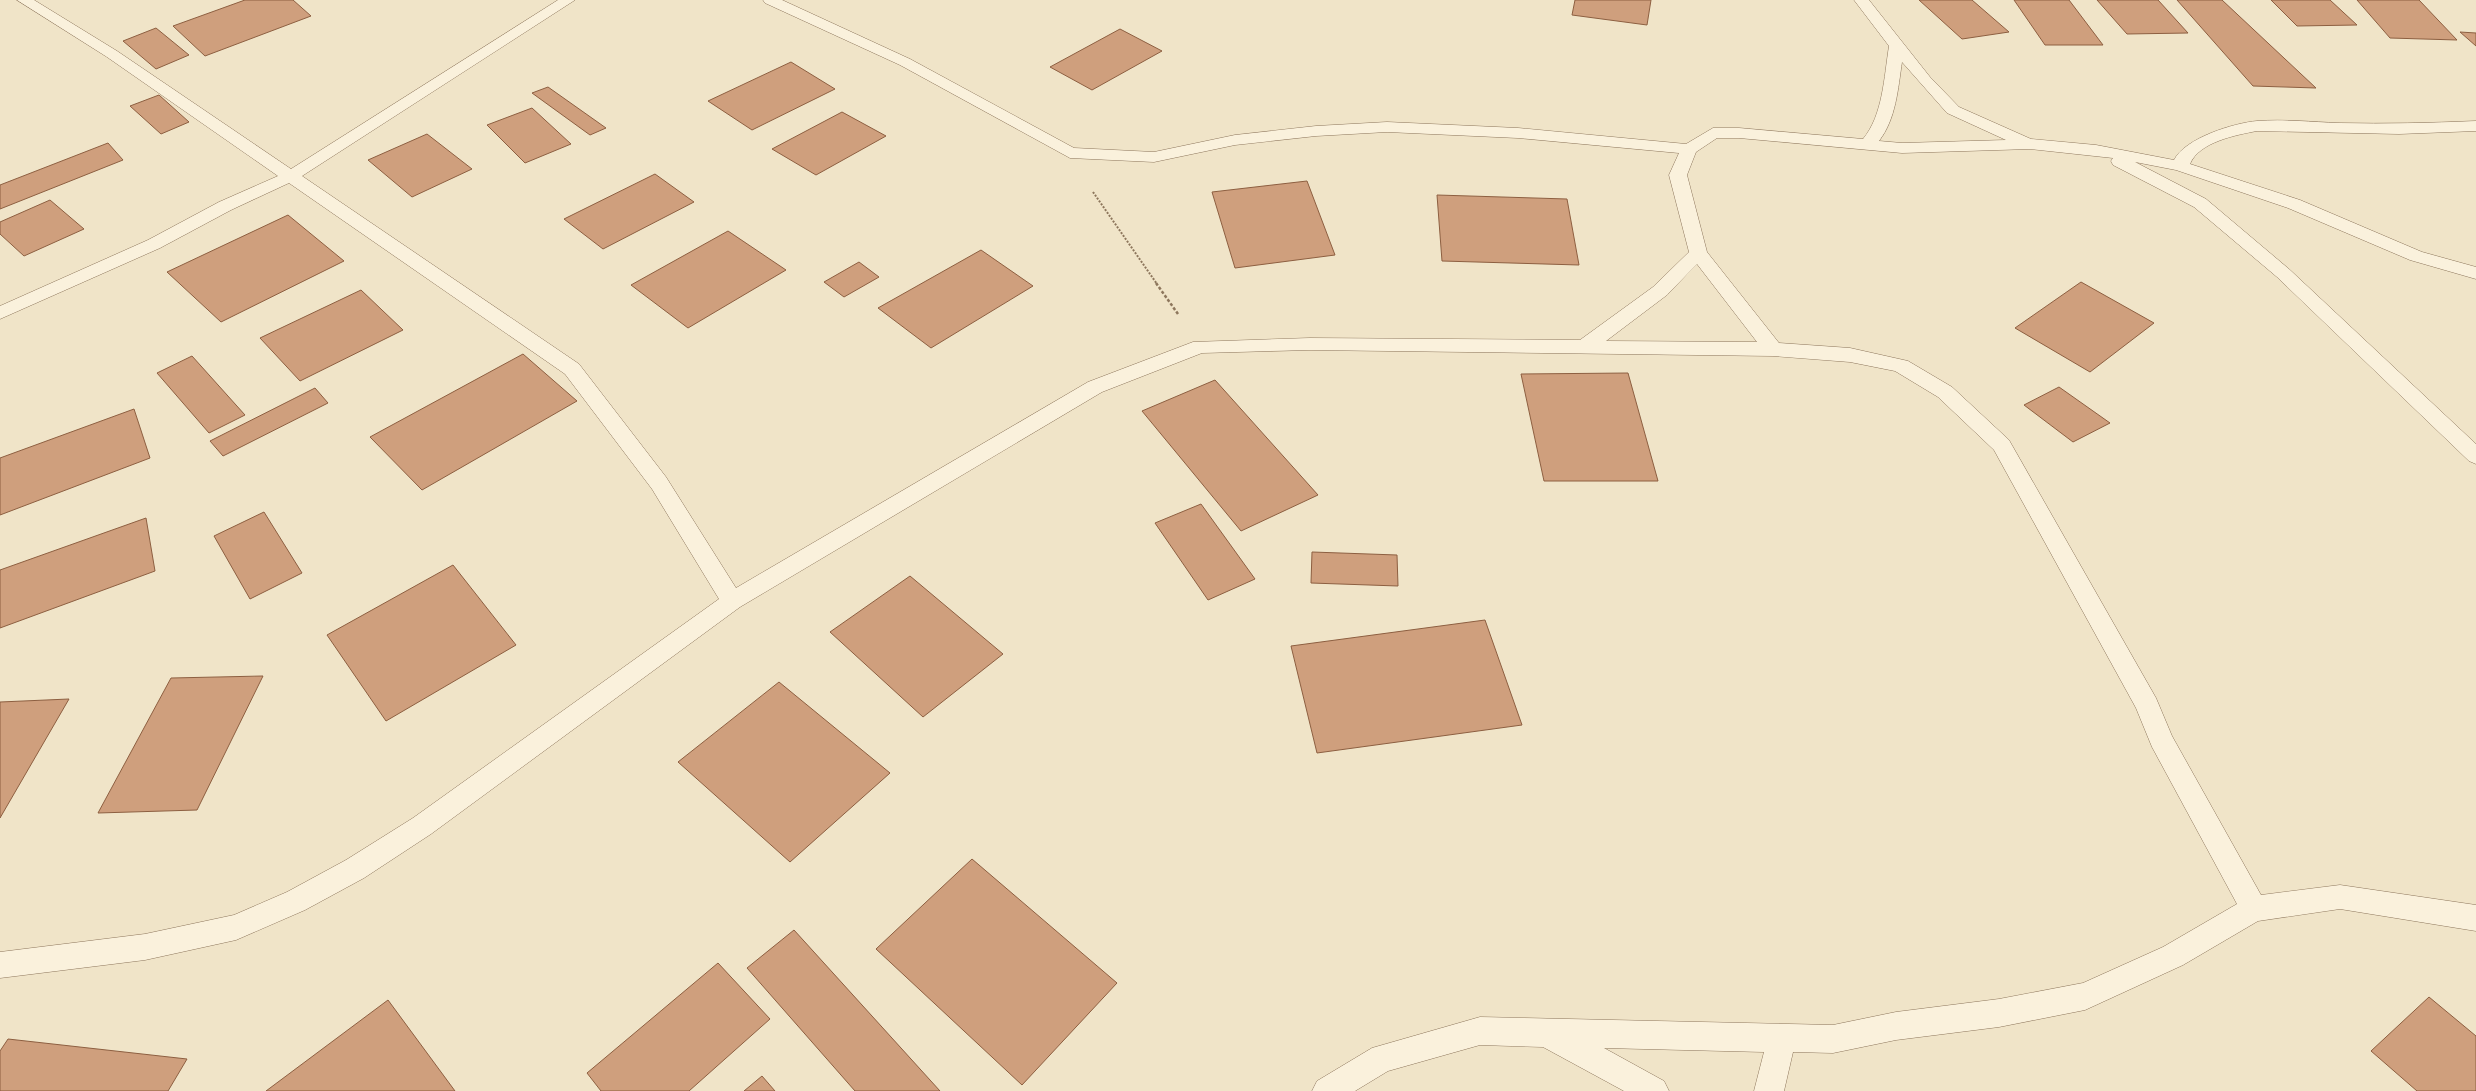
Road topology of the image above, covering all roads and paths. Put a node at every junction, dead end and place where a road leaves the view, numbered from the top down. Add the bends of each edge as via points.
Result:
1 (24, 0) edge
2 (568, 0) edge
3 (770, 0) edge
4 (1861, 0) edge
5 (1897, 46) junction
6 (2476, 126) edge
7 (2030, 144) junction
8 (1866, 146) junction
9 (1689, 149) junction
10 (2096, 150) junction
11 (1070, 154) junction
12 (2180, 166) junction
13 (291, 176) junction
14 (1698, 253) junction
15 (2476, 273) edge
16 (0, 313) edge
17 (1584, 347) junction
18 (1200, 348) junction
19 (1773, 349) junction
20 (2476, 456) edge
21 (732, 601) junction
22 (2254, 909) junction
23 (2476, 918) edge
24 (0, 964) edge
25 (1546, 1033) junction
26 (1782, 1038) junction
27 (1327, 1091) edge
28 (1654, 1091) edge
29 (1769, 1091) edge

1 - 13 street via 112,54
2 - 13 street
3 - 11 street via 905,62
4 - 5 street
5 - 7 street via 1924,80 1953,110
5 - 8 street via 1889,98 1880,129
6 - 12 street via 2399,129 2257,126 2234,131 2200,144 2185,155
7 - 8 street via 1902,148
7 - 10 street
8 - 9 street via 1739,133 1713,133
9 - 11 street via 1518,133 1387,127 1235,140 1154,157
9 - 14 street via 1678,175
10 - 12 street
10 - 20 street via 2200,203 2283,273
11 - 18 path via 1105,212 1126,238
12 - 15 street via 2294,204 2416,256
13 - 16 street via 225,206 154,244
13 - 21 street via 572,369 659,483
14 - 17 street via 1660,291
14 - 19 street
17 - 18 street via 1310,344
17 - 19 street
18 - 21 street via 1095,387
19 - 22 street via 1850,355 1901,366 1945,392 2002,445 2147,705 2161,740
21 - 24 street via 422,826 355,869 296,901 236,927 145,947
22 - 23 street via 2340,897
22 - 26 street via 2173,956 2085,996 1999,1013 1896,1026 1833,1039
25 - 26 street
25 - 27 street via 1480,1031 1382,1058
25 - 28 street
26 - 29 street

